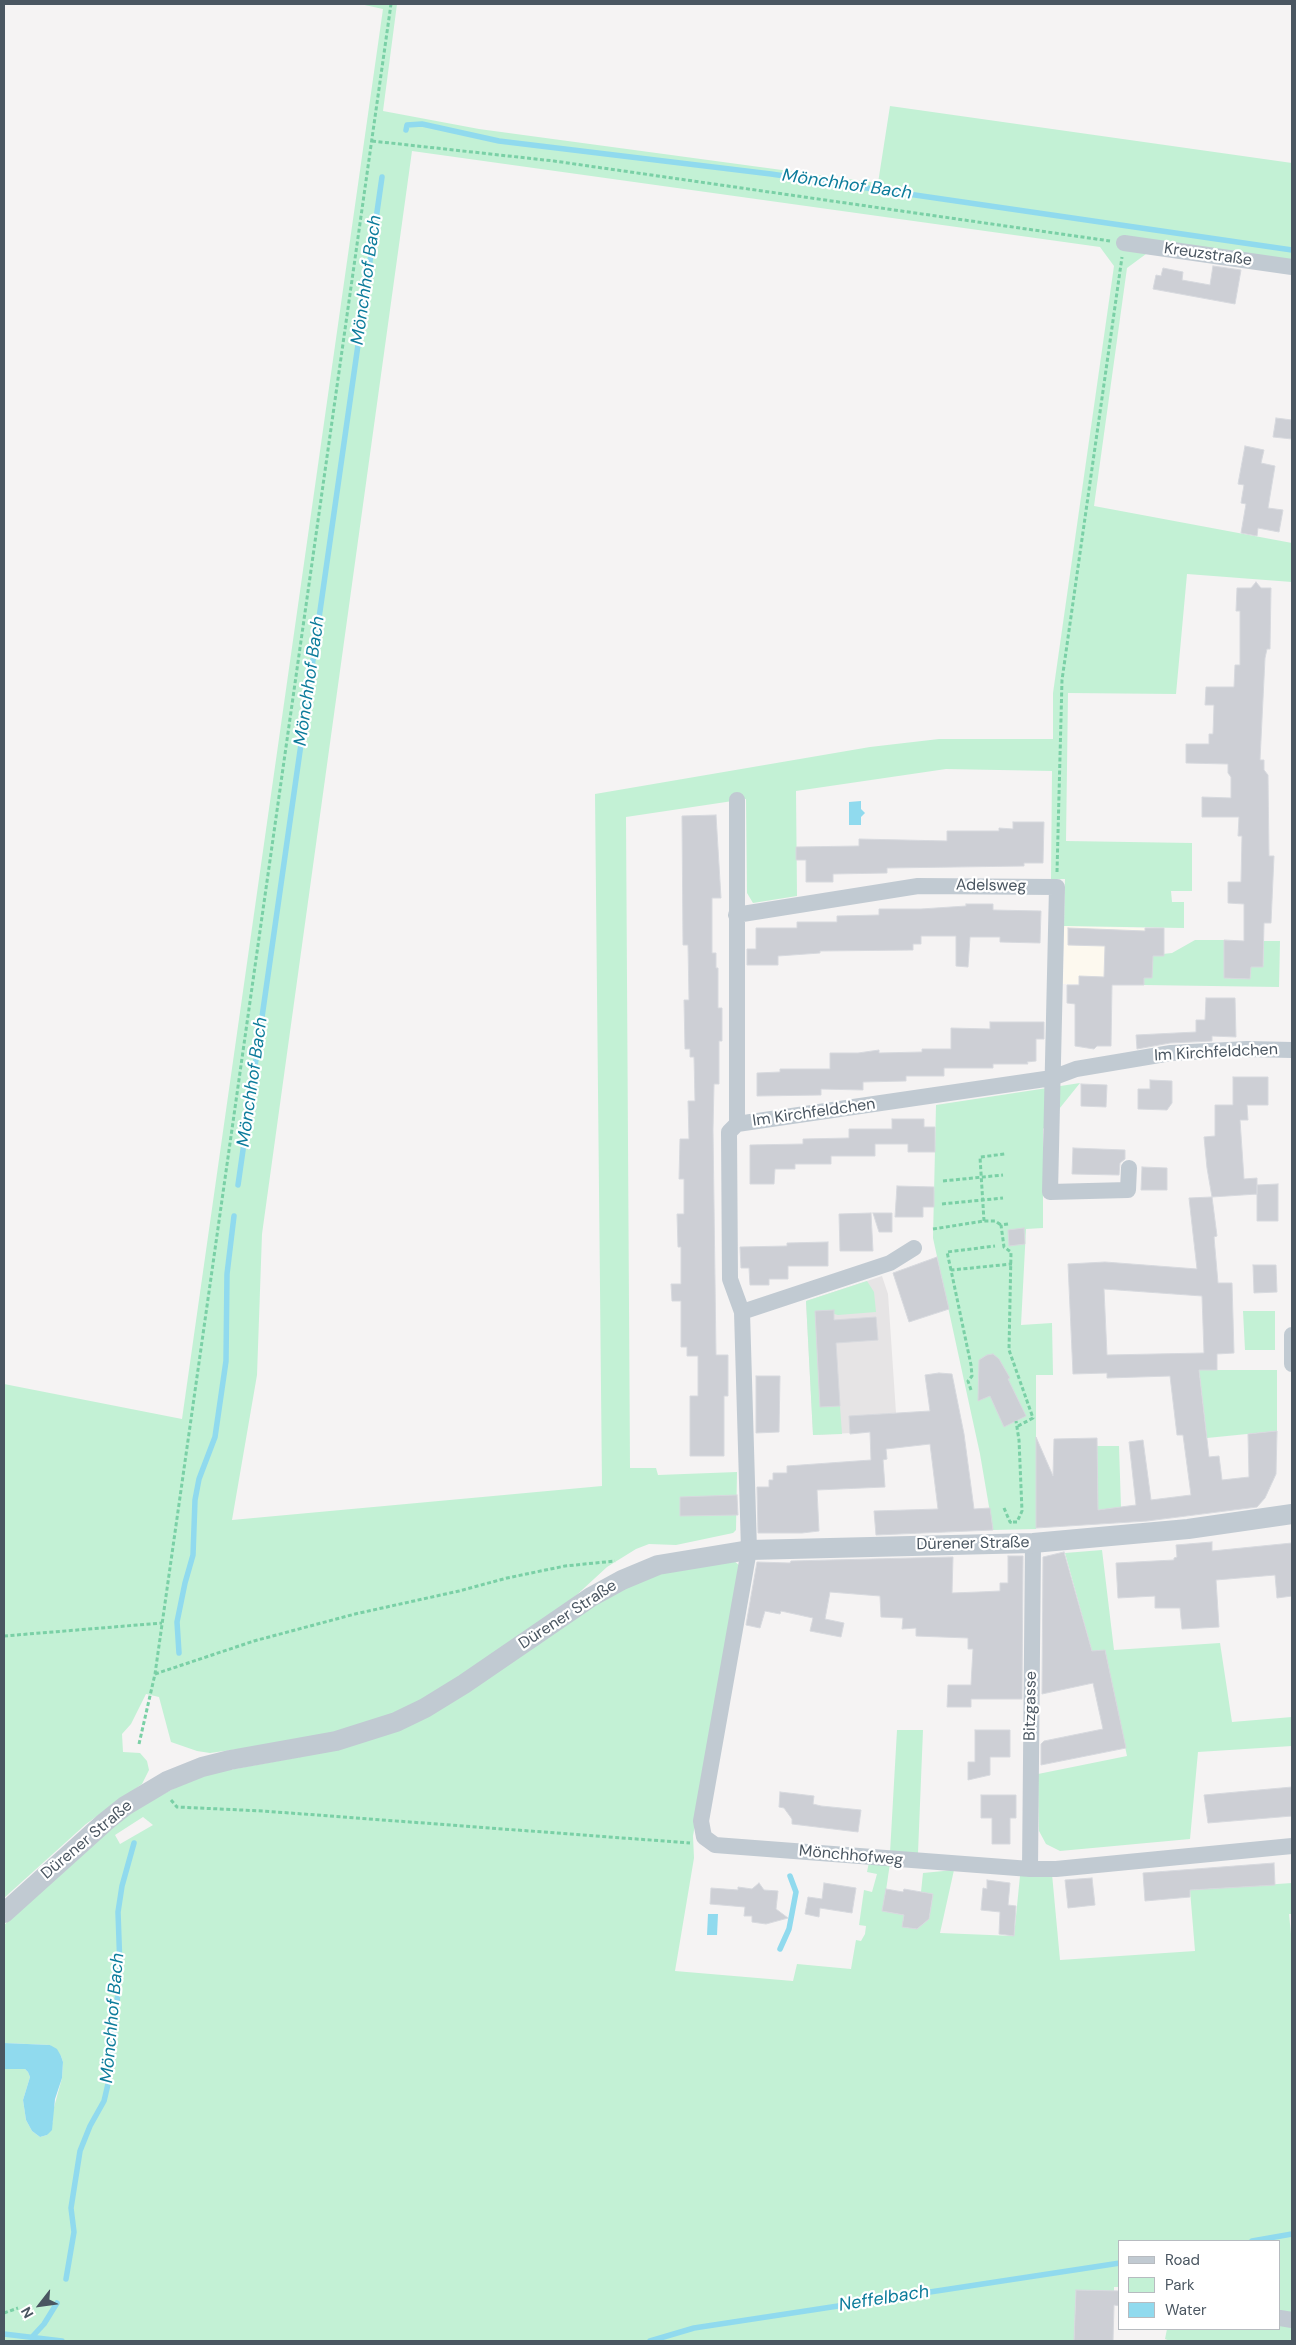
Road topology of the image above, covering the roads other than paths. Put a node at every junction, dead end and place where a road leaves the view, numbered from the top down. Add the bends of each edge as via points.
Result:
1 (1124, 243) road end
2 (1292, 267) edge
3 (737, 800) dead end
4 (736, 915) junction
5 (1292, 1050) edge
6 (1052, 1078) junction
7 (737, 1124) junction
8 (1129, 1168) dead end
9 (914, 1248) dead end
10 (742, 1312) junction
11 (1292, 1335) edge
12 (1292, 1364) edge
13 (1292, 1514) edge
14 (1033, 1543) junction
15 (749, 1550) junction
16 (1292, 1846) edge
17 (1030, 1869) junction
18 (4, 1913) edge

1 - 2 street, Kreuzstraße
3 - 4 street
4 - 6 street, Adelsweg via 918,886 1057,887
4 - 7 street
5 - 6 street, Im Kirchfeldchen via 1171,1053 1076,1069
6 - 7 street, Im Kirchfeldchen
6 - 8 street via 1050,1192 1128,1190
7 - 10 street, Im Kirchfeldchen via 729,1132 730,1279
9 - 10 street via 890,1263
10 - 15 street, Im Kirchfeldchen
11 - 12 street
13 - 14 street, Dürener Straße via 1188,1529
14 - 15 street, Dürener Straße
14 - 17 street, Bitzgasse
15 - 17 street, Mönchhofweg via 701,1821 704,1837 716,1844
15 - 18 street, Dürener Straße via 669,1562 622,1580 579,1605 464,1684 396,1722 336,1741 202,1767 165,1783 125,1806 105,1822
16 - 17 street, Mönchhofweg

